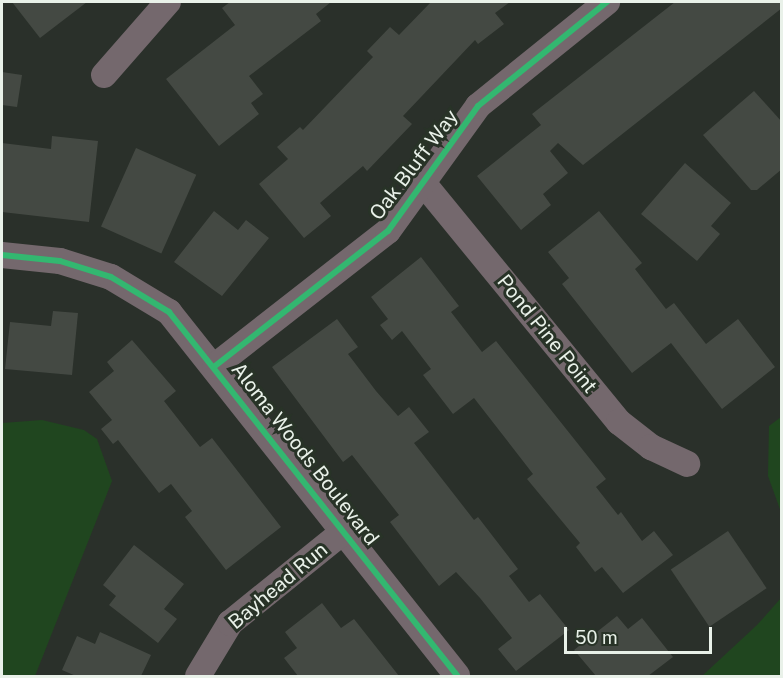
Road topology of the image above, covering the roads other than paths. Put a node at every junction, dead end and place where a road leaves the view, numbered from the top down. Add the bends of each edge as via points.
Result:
1 (168, 2) edge
2 (607, 2) edge
3 (104, 75) dead end
4 (424, 184) junction
5 (2, 255) edge
6 (215, 366) junction
7 (687, 464) dead end
8 (344, 531) junction
9 (198, 676) edge
10 (457, 676) edge

1 - 3 street
2 - 4 street, Oak Bluff Way via 477,106
4 - 6 street, Oak Bluff Way via 387,231
4 - 7 street, Pond Pine Point via 619,422 651,447
5 - 6 street, Aloma Woods Boulevard via 60,261 111,277 143,293 169,312
6 - 8 street, Aloma Woods Boulevard
8 - 9 street, Bayhead Run via 230,623
8 - 10 street, Aloma Woods Boulevard

